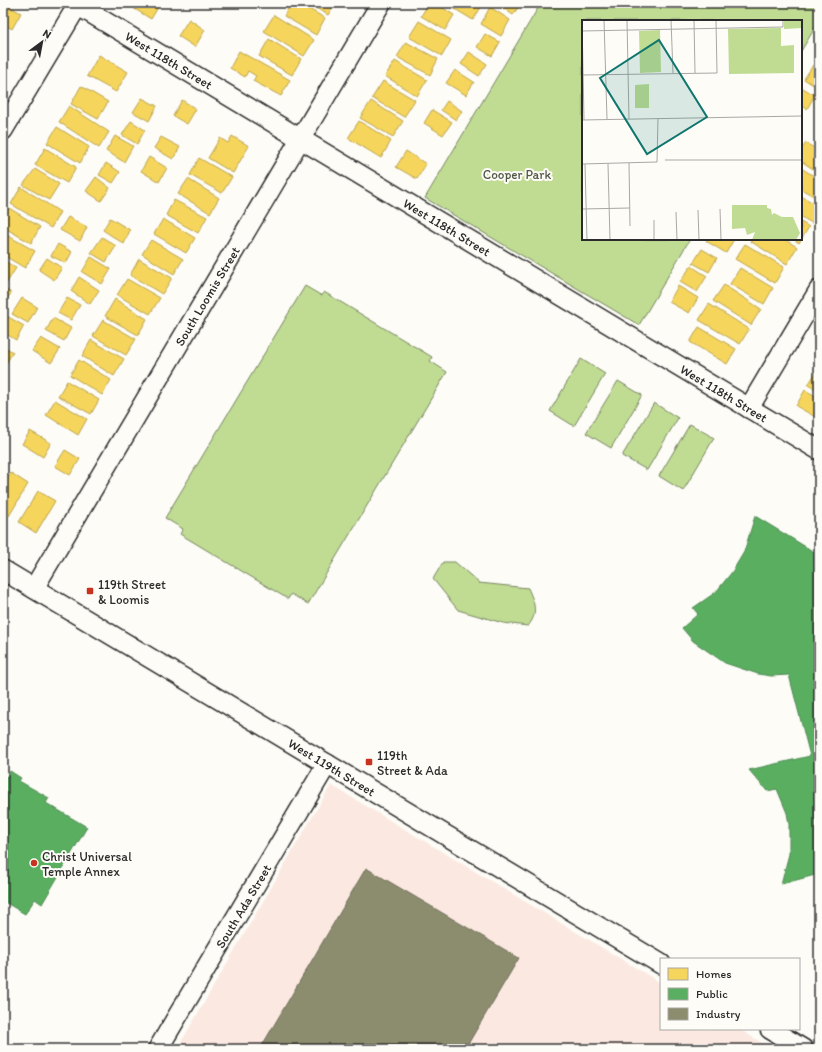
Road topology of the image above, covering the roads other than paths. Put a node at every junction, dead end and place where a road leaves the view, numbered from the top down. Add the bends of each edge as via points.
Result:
1 (381, 3) edge
2 (77, 4) edge
3 (3, 130) edge
4 (300, 139) junction
5 (819, 290) edge
6 (749, 408) junction
7 (819, 450) edge
8 (3, 570) edge
9 (34, 588) junction
10 (327, 764) junction
11 (660, 963) edge
12 (772, 1030) edge
13 (158, 1049) edge
14 (803, 1049) edge

1 - 4 street, South Loomis Street
2 - 3 street
2 - 4 street, West 118th Street
4 - 6 street, West 118th Street
4 - 9 street, South Loomis Street
5 - 6 street
6 - 7 street, West 118th Street
8 - 9 street, West 119th Street
9 - 10 street, West 119th Street
10 - 11 street, West 119th Street
10 - 13 street, South Ada Street
12 - 14 street

